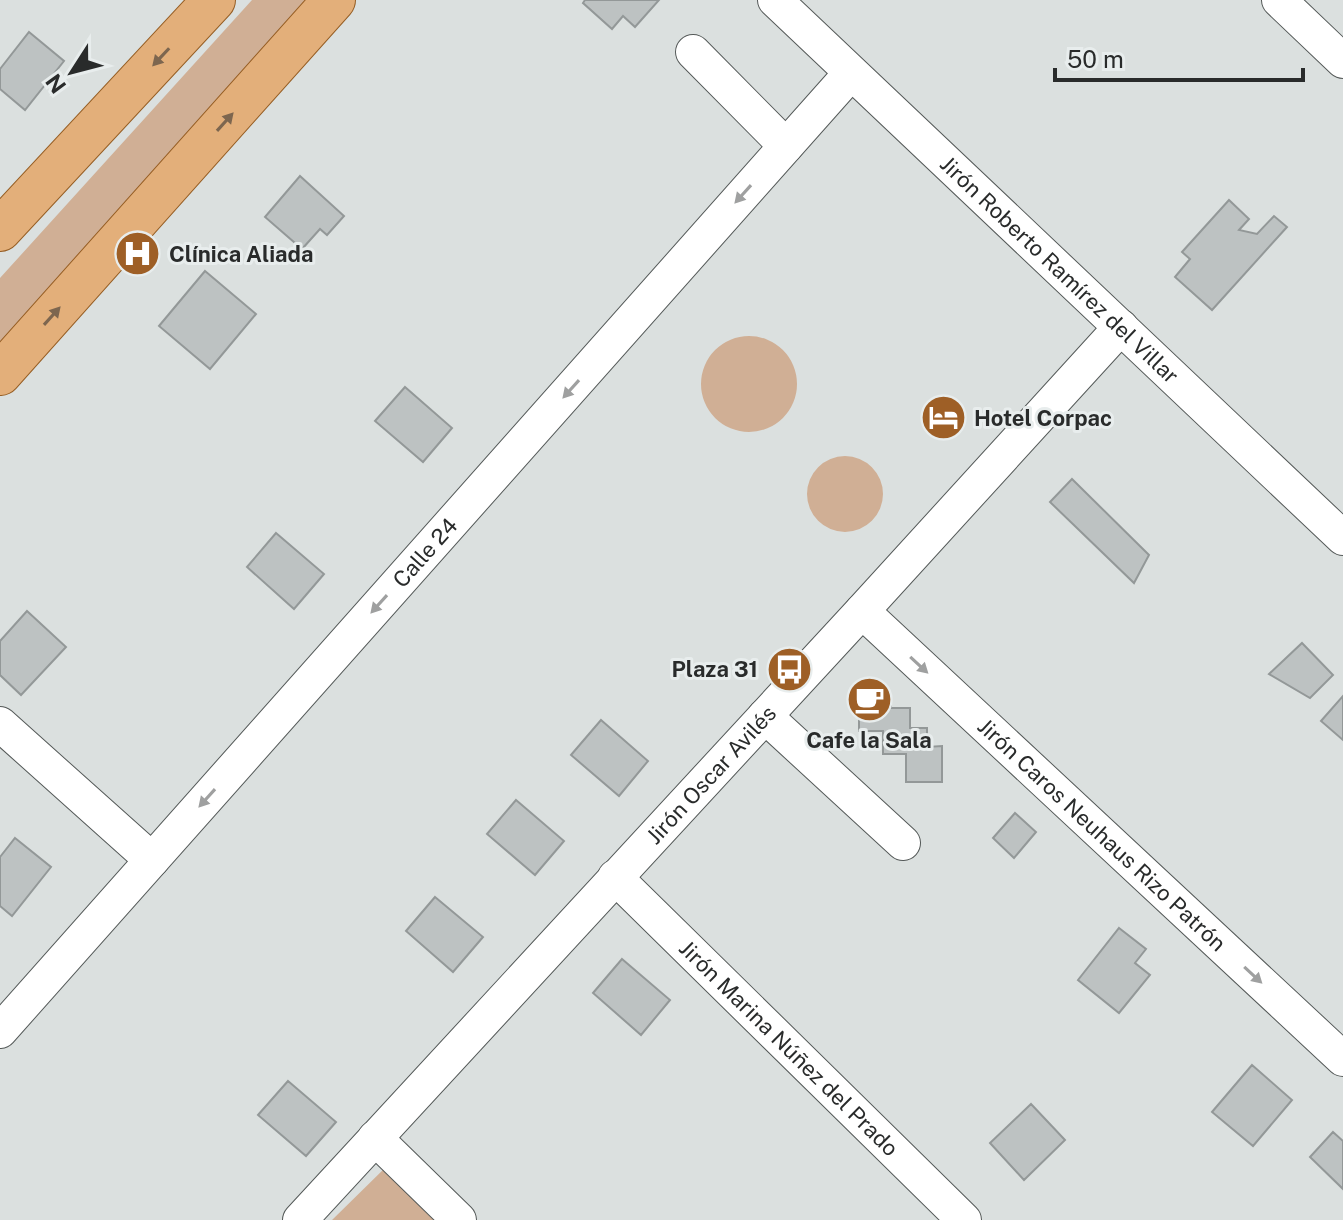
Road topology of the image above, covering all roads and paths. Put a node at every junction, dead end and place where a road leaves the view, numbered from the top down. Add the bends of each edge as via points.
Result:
1 (214, 0) edge
2 (334, 0) edge
3 (775, 0) edge
4 (1279, 0) edge
5 (693, 52) dead end
6 (1343, 61) edge
7 (851, 73) junction
8 (786, 146) junction
9 (0, 230) edge
10 (1121, 327) junction
11 (0, 374) edge
12 (1343, 538) edge
13 (862, 611) junction
14 (765, 716) junction
15 (0, 724) edge
16 (903, 843) dead end
17 (152, 860) junction
18 (615, 877) junction
19 (0, 1031) edge
20 (1343, 1059) edge
21 (375, 1138) junction
22 (300, 1220) edge
23 (459, 1220) edge
24 (964, 1220) edge

1 -> 9 main road
11 -> 2 main road
3 - 7 street, Jirón Roberto Ramírez del Villar
4 - 6 street
5 - 8 street
7 - 8 street, Calle 24
7 - 10 street, Jirón Roberto Ramírez del Villar
8 -> 17 street, Calle 24
10 - 12 street, Jirón Roberto Ramírez del Villar
10 - 13 street, Jirón Oscar Avilés
13 - 14 street, Jirón Oscar Avilés
13 -> 20 street, Jirón Caros Neuhaus Rizo Patrón
14 - 16 street
14 - 18 street, Jirón Oscar Avilés
15 - 17 street
17 - 19 street, Calle 24
18 - 21 street, Jirón Oscar Avilés
18 - 24 street, Jirón Marina Núñez del Prado
21 - 22 street, Jirón Oscar Avilés
21 - 23 street

